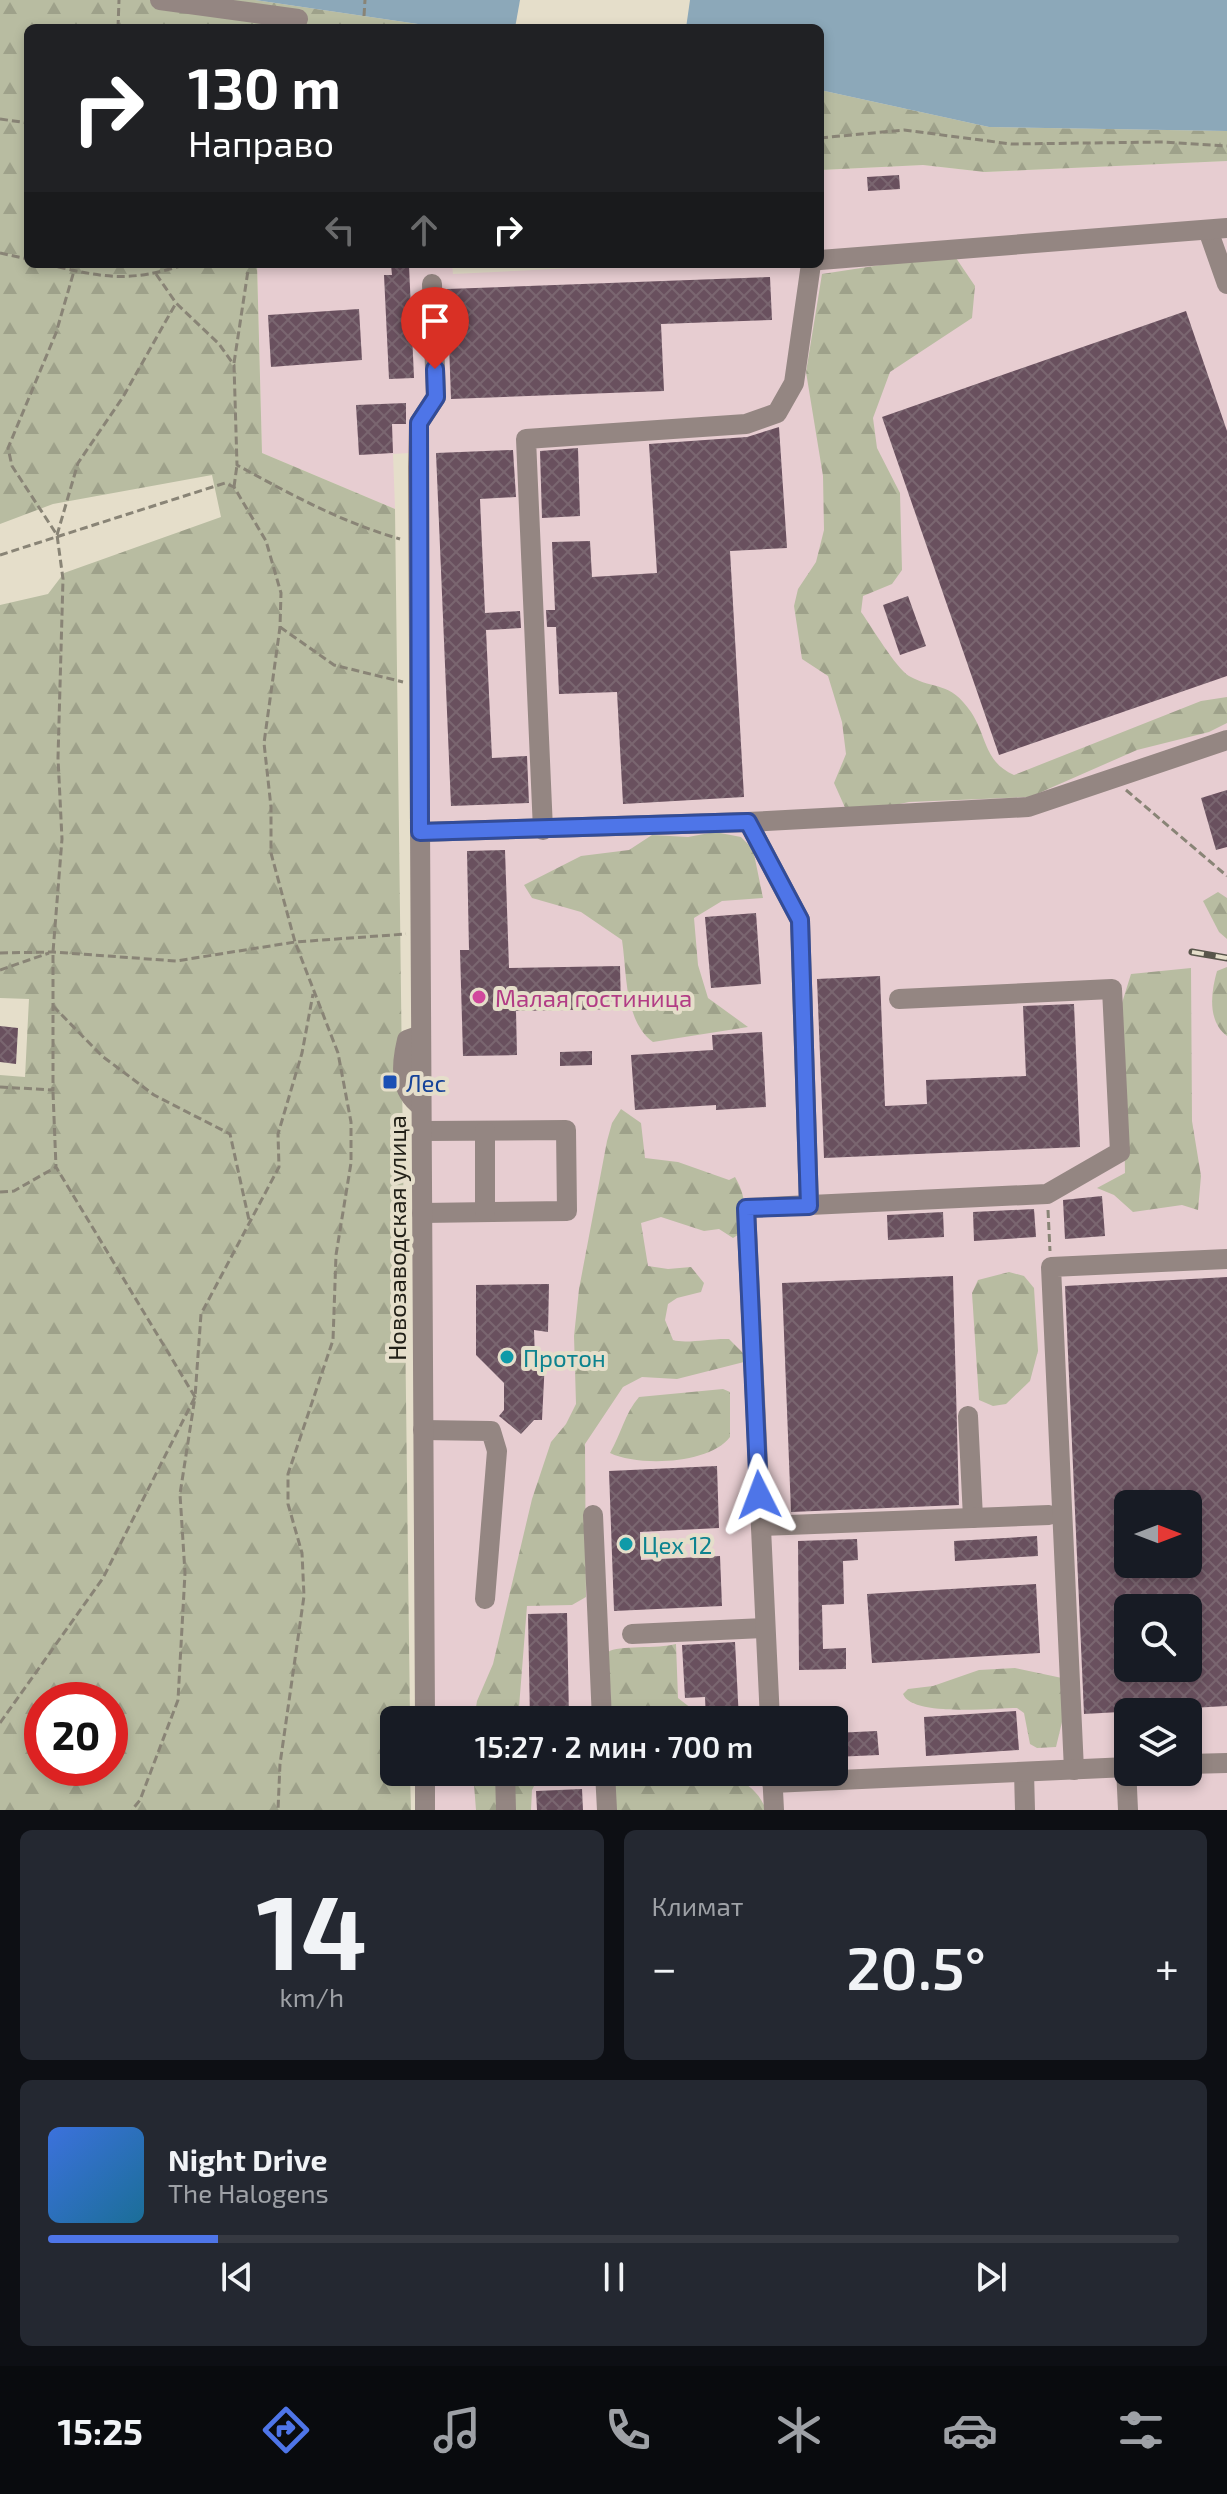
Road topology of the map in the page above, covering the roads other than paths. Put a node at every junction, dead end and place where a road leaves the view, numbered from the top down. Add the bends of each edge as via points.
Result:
1 (160, 0) edge
2 (298, 19) dead end
3 (1218, 229) edge
4 (824, 260) edge
5 (810, 268) edge
6 (432, 284) dead end
7 (1227, 284) edge
8 (1227, 740) edge
9 (748, 822) junction
10 (543, 830) junction
11 (420, 832) junction
12 (899, 999) dead end
13 (422, 1131) junction
14 (485, 1131) junction
15 (809, 1206) junction
16 (485, 1212) junction
17 (422, 1213) junction
18 (1227, 1259) edge
19 (968, 1416) dead end
20 (423, 1430) junction
21 (593, 1515) dead end
22 (1049, 1515) dead end
23 (973, 1518) junction
24 (761, 1526) junction
25 (485, 1599) dead end
26 (765, 1628) junction
27 (632, 1634) dead end
28 (425, 1706) edge
29 (601, 1706) edge
30 (769, 1706) edge
31 (1227, 1763) edge
32 (1202, 1764) edge
33 (1114, 1768) edge
34 (1074, 1770) junction
35 (1024, 1772) junction
36 (848, 1776) edge
37 (425, 1786) edge
38 (505, 1786) edge
39 (606, 1786) edge
40 (772, 1786) edge
41 (1127, 1786) edge
42 (425, 1810) edge
43 (506, 1810) edge
44 (607, 1810) edge
45 (774, 1810) edge
46 (1025, 1810) edge
47 (1128, 1810) edge

1 - 2 street
3 - 4 street
3 - 7 street
5 - 10 street via 794,383 777,413 746,424 526,439
6 - 11 street, Новозаводская улица via 436,397 419,423 418,467
8 - 9 street via 1028,807
9 - 10 street
9 - 15 street via 800,920
10 - 11 street
11 - 13 street, Новозаводская улица
12 - 15 street via 1112,989 1120,1152 1047,1194
13 - 14 street
13 - 17 street, Новозаводская улица
14 - 16 street
14 - 16 street via 566,1130 567,1211
15 - 24 street via 746,1208
16 - 17 street
17 - 20 street, Новозаводская улица
18 - 34 street via 1051,1267
19 - 23 street
20 - 25 street via 491,1431 497,1451
20 - 28 street, Новозаводская улица
21 - 29 street
22 - 23 street
23 - 24 street
24 - 26 street
26 - 27 street
26 - 30 street
31 - 32 street
33 - 34 street
34 - 35 street
35 - 36 street
35 - 46 street
37 - 42 street
38 - 43 street
39 - 44 street
40 - 45 street
41 - 47 street

